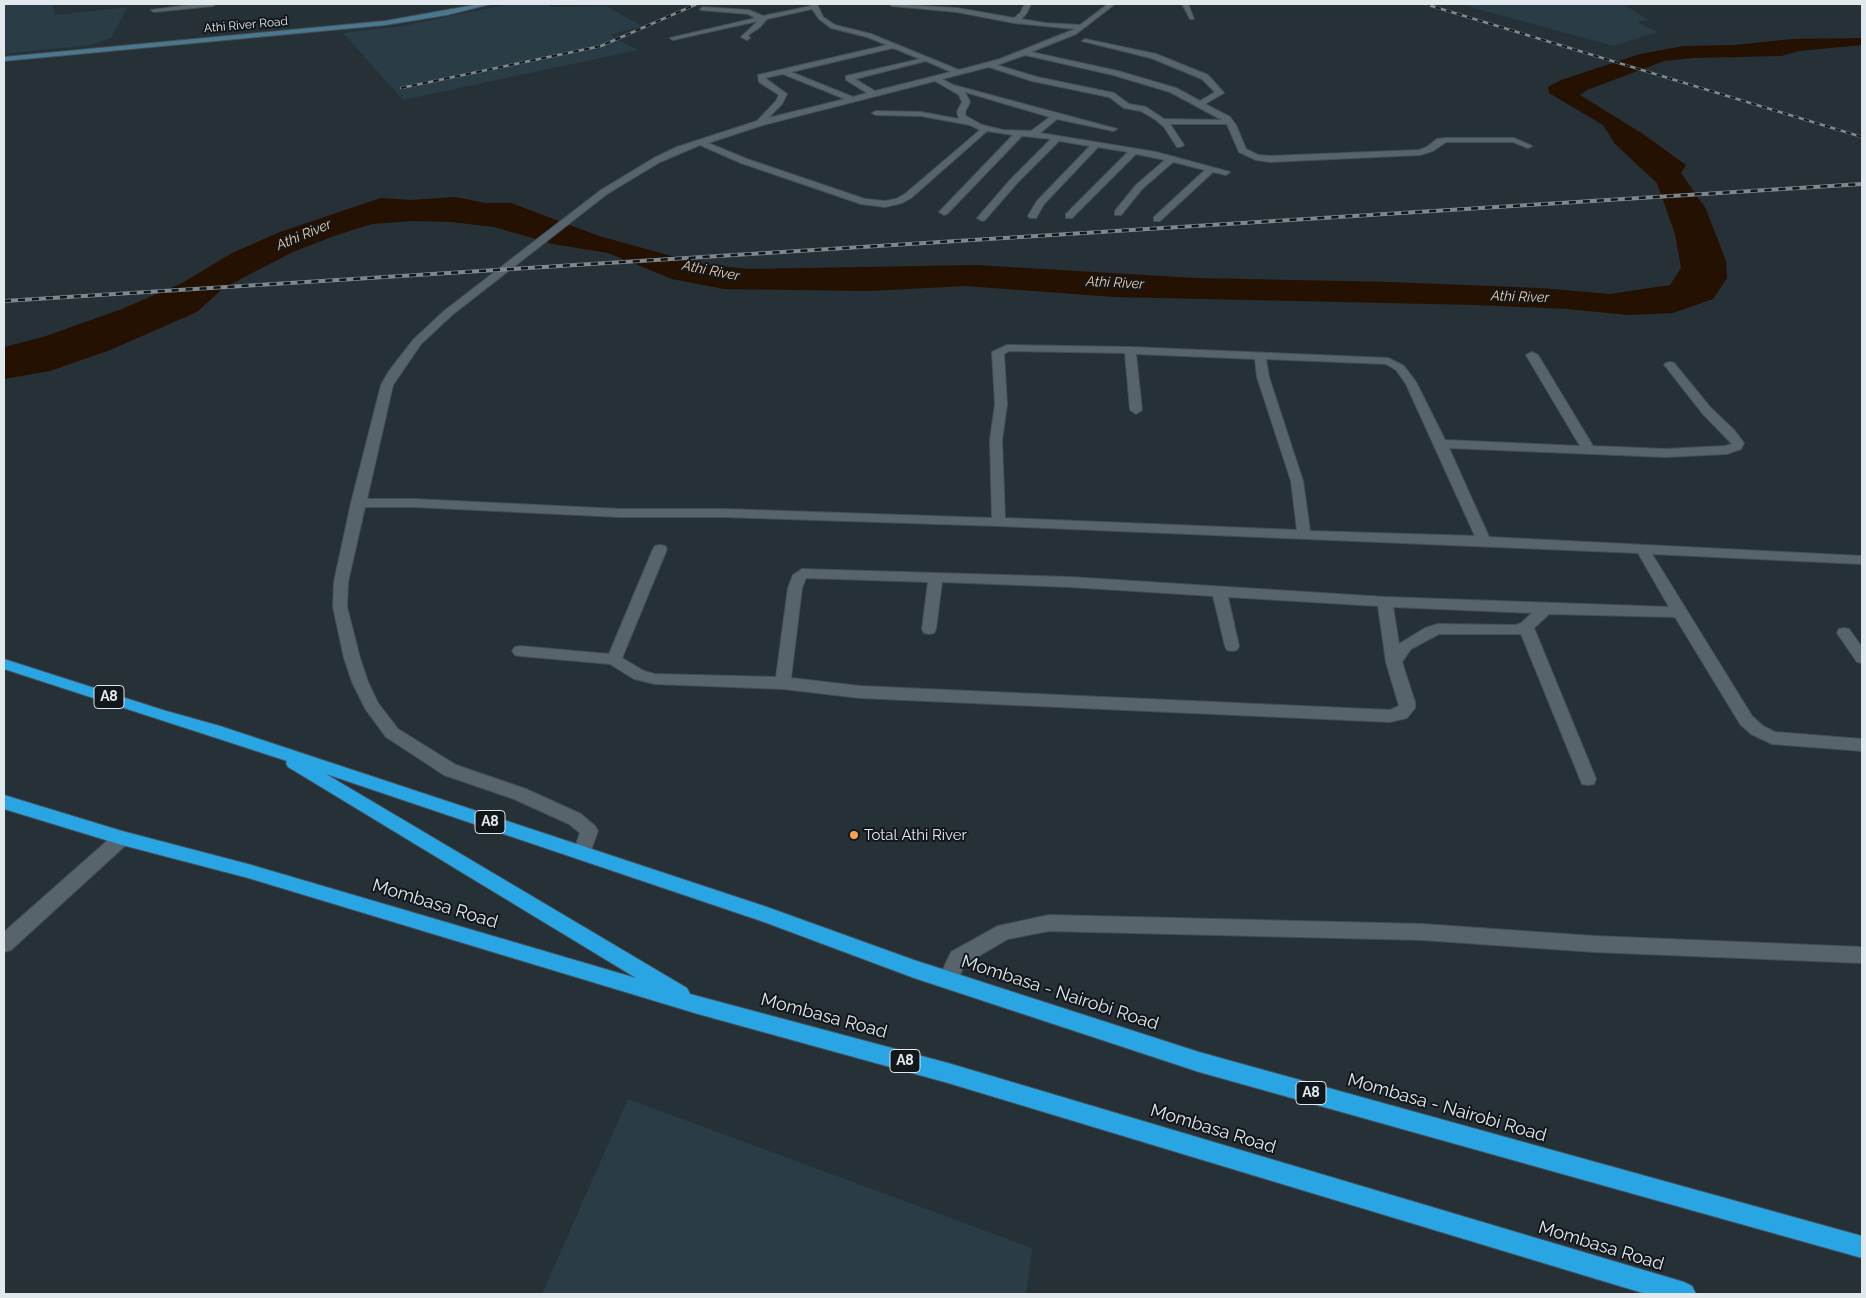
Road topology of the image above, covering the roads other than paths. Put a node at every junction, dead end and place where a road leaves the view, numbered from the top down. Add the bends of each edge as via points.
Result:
1 (214, 4) edge
2 (488, 4) edge
3 (892, 4) edge
4 (1028, 4) edge
5 (1112, 4) edge
6 (1185, 4) edge
7 (814, 5) edge
8 (703, 9) dead end
9 (154, 10) dead end
10 (764, 18) junction
11 (1192, 18) dead end
12 (1014, 21) junction
13 (1083, 27) junction
14 (673, 38) dead end
15 (747, 38) dead end
16 (1085, 42) dead end
17 (895, 45) junction
18 (1025, 53) junction
19 (4, 59) edge
20 (927, 59) junction
21 (990, 65) junction
22 (785, 72) junction
23 (960, 73) junction
24 (938, 79) junction
25 (842, 80) junction
26 (820, 86) junction
27 (954, 87) junction
28 (872, 93) junction
29 (851, 99) junction
30 (1200, 104) junction
31 (876, 113) dead end
32 (1056, 116) junction
33 (1162, 121) junction
34 (969, 122) junction
35 (1230, 122) junction
36 (760, 123) junction
37 (985, 129) junction
38 (1112, 129) dead end
39 (1020, 133) junction
40 (1033, 134) junction
41 (1058, 137) junction
42 (699, 142) junction
43 (1096, 144) junction
44 (1180, 145) dead end
45 (1528, 146) dead end
46 (1134, 151) junction
47 (1171, 159) junction
48 (1211, 169) junction
49 (1226, 172) dead end
50 (944, 212) dead end
51 (1118, 213) dead end
52 (1033, 216) dead end
53 (1069, 216) dead end
54 (982, 218) dead end
55 (1157, 219) dead end
56 (1130, 350) junction
57 (1260, 355) junction
58 (1532, 356) dead end
59 (1670, 365) dead end
60 (1136, 410) dead end
61 (1441, 444) junction
62 (1588, 449) junction
63 (358, 503) junction
64 (999, 522) junction
65 (1304, 535) junction
66 (1484, 541) junction
67 (1642, 548) junction
68 (660, 549) dead end
69 (1862, 560) edge
70 (936, 577) junction
71 (1219, 590) junction
72 (1385, 602) junction
73 (1545, 609) junction
74 (1679, 612) junction
75 (1526, 627) junction
76 (929, 629) dead end
77 (1844, 633) dead end
78 (1232, 646) dead end
79 (520, 651) dead end
80 (1862, 658) edge
81 (614, 660) junction
82 (1394, 662) junction
83 (4, 664) edge
84 (782, 683) junction
85 (1862, 745) edge
86 (271, 749) junction
87 (1588, 780) dead end
88 (4, 802) edge
89 (122, 838) junction
90 (582, 852) junction
91 (4, 944) edge
92 (1862, 955) edge
93 (948, 980) junction
94 (698, 1005) junction
95 (1862, 1247) edge
96 (1684, 1294) edge

1 - 9 street
2 - 19 main road, Athi River Road via 385,23
3 - 12 street via 957,10
4 - 12 street
5 - 13 street
6 - 11 street
7 - 10 street
7 - 17 street via 830,26
8 - 10 street via 750,12
10 - 14 street
10 - 15 street via 744,36
12 - 13 street
13 - 18 street
16 - 30 street via 1153,56 1206,76 1220,93
17 - 20 street
17 - 22 street
18 - 21 street
18 - 30 street via 1144,80
20 - 23 street
20 - 25 street
21 - 23 street
21 - 33 street via 1040,80 1106,93
22 - 26 street
22 - 36 street via 761,77 783,94
23 - 24 street
24 - 27 street
24 - 28 street
25 - 26 street
25 - 28 street
26 - 29 street
27 - 32 street
27 - 34 street via 964,97 966,102 961,114
28 - 29 street
29 - 36 street
30 - 35 street
31 - 34 street via 921,114
32 - 38 street
32 - 40 street
33 - 35 street
33 - 44 street
34 - 37 street
35 - 45 street via 1242,150 1262,158 1420,152 1446,140 1514,140
36 - 42 street
37 - 39 street
37 - 42 street via 908,196 885,204 864,202 724,154
39 - 40 street
39 - 50 street
40 - 41 street
41 - 43 street
41 - 54 street
42 - 63 street via 635,172 604,192 448,313 417,342 387,385
43 - 46 street
43 - 52 street via 1054,187
46 - 47 street
46 - 53 street
47 - 48 street
47 - 51 street via 1139,187
48 - 49 street
48 - 55 street
56 - 57 street
56 - 60 street
56 - 64 street via 1006,348 998,352 1001,404 996,449
57 - 61 street via 1379,360 1395,364 1412,384
57 - 65 street via 1263,377 1297,481
58 - 62 street
59 - 62 street via 1706,410 1731,434 1737,446 1727,450 1665,453
61 - 62 street
61 - 66 street
63 - 64 street
63 - 90 street via 341,582 340,607 355,666 372,706 392,733 450,770 520,794 575,819 589,831
64 - 65 street
65 - 66 street
66 - 67 street
67 - 69 street
67 - 74 street
68 - 81 street
70 - 71 street
70 - 76 street
70 - 84 street via 802,574 795,588
71 - 72 street
71 - 78 street
72 - 73 street
72 - 82 street
73 - 74 street
73 - 75 street
74 - 85 street via 1746,720 1757,730 1772,738
75 - 82 street via 1509,631 1438,629 1406,645
75 - 87 street
77 - 80 street
79 - 81 street
81 - 84 street via 639,675 654,678
82 - 84 street via 1405,693 1406,708 1401,714 1390,716 860,692
83 - 86 highway, A8
86 - 90 highway, A8
86 - 94 highway
88 - 89 highway, A8
89 - 91 street
89 - 94 highway, Mombasa Road / A8
90 - 93 highway, Mombasa - Nairobi Road / A8
92 - 93 street via 1594,944 1422,932 1049,923 1004,932 982,944 958,958
93 - 95 highway, Mombasa - Nairobi Road / A8 via 1199,1062
94 - 96 highway, Mombasa Road / A8 via 948,1073

